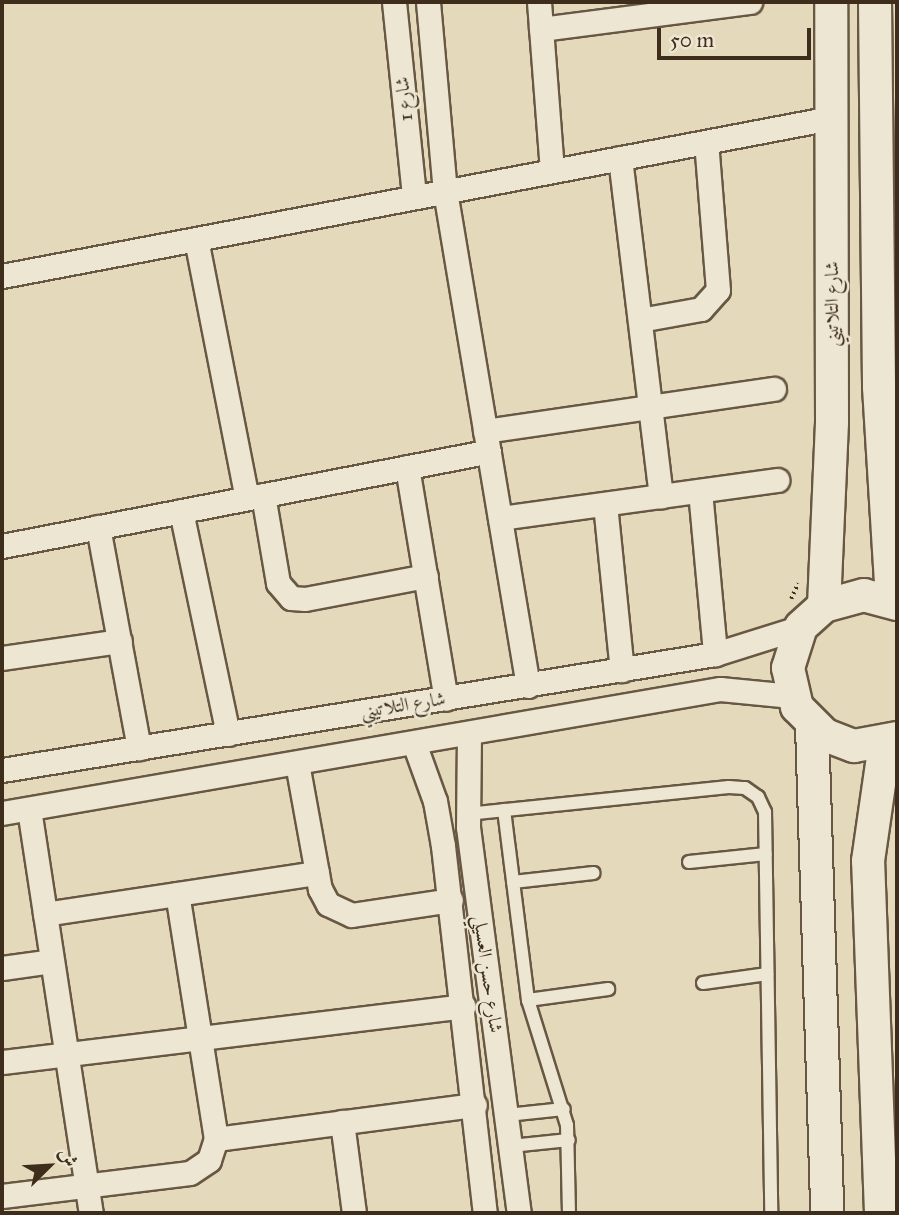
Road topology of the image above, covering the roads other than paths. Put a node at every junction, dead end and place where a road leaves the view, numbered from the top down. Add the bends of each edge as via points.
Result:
1 (394, 2) edge
2 (428, 2) edge
3 (539, 2) edge
4 (750, 2) edge
5 (831, 2) edge
6 (875, 2) edge
7 (541, 29) junction
8 (831, 118) junction
9 (706, 142) junction
10 (620, 158) junction
11 (552, 171) junction
12 (445, 191) junction
13 (414, 197) junction
14 (196, 239) junction
15 (2, 276) edge
16 (640, 320) junction
17 (775, 389) dead end
18 (650, 408) junction
19 (487, 441) junction
20 (407, 467) junction
21 (777, 480) dead end
22 (700, 491) junction
23 (255, 497) junction
24 (661, 497) junction
25 (605, 504) junction
26 (181, 511) junction
27 (500, 518) junction
28 (98, 527) junction
29 (2, 546) edge
30 (426, 576) junction
31 (894, 602) edge
32 (804, 613) junction
33 (120, 641) junction
34 (715, 654) junction
35 (2, 658) edge
36 (622, 670) junction
37 (528, 686) junction
38 (792, 696) junction
39 (446, 699) junction
40 (812, 726) junction
41 (228, 734) junction
42 (469, 734) junction
43 (891, 741) edge
44 (414, 743) junction
45 (139, 748) junction
46 (297, 763) junction
47 (2, 770) edge
48 (466, 774) junction
49 (428, 780) junction
50 (29, 808) junction
51 (504, 810) junction
52 (2, 813) edge
53 (467, 814) junction
54 (766, 854) junction
55 (690, 862) dead end
56 (317, 873) junction
57 (593, 873) dead end
58 (513, 882) junction
59 (177, 894) junction
60 (451, 900) junction
61 (46, 914) junction
62 (52, 961) junction
63 (2, 968) edge
64 (767, 974) junction
65 (703, 983) dead end
66 (608, 989) dead end
67 (528, 1000) junction
68 (464, 1006) junction
69 (200, 1038) junction
70 (66, 1054) junction
71 (2, 1062) edge
72 (475, 1105) junction
73 (564, 1109) junction
74 (507, 1115) junction
75 (342, 1122) junction
76 (216, 1139) junction
77 (569, 1140) junction
78 (511, 1146) junction
79 (86, 1184) junction
80 (2, 1196) edge
81 (91, 1213) edge
82 (354, 1213) edge
83 (485, 1213) edge
84 (519, 1213) edge
85 (569, 1213) edge
86 (771, 1213) edge
87 (827, 1213) edge
88 (881, 1213) edge

1 - 13 street, شارع 1
2 - 12 street, شارع 1
3 - 7 street
4 - 7 street
5 - 8 main road, شارع التلاتيني
6 - 31 main road via 879,387
7 - 11 street
8 - 9 street
8 - 32 main road, شارع التلاتيني via 832,422
9 - 10 street
9 - 16 street via 718,290 701,309
10 - 11 street
10 - 16 street
11 - 12 street
12 - 13 street
12 - 19 street, شارع 1
13 - 14 street
14 - 15 street
14 - 23 street
16 - 18 street
17 - 18 street
18 - 19 street
18 - 24 street
19 - 20 street
19 - 27 street, شارع 1
20 - 23 street
20 - 30 street
21 - 22 street
22 - 24 street
22 - 34 street
23 - 26 street
23 - 30 street via 278,583 291,598
24 - 25 street
25 - 27 street
25 - 36 street
26 - 28 street
26 - 41 street
27 - 37 street, شارع 1
28 - 29 street
28 - 33 street
30 - 39 street
31 - 32 main road via 850,596
32 - 34 street, شارع التلاتيني
32 - 38 main road via 789,660
33 - 35 street
33 - 45 street
34 - 36 street, شارع التلاتيني
36 - 37 street, شارع التلاتيني
37 - 39 street, شارع التلاتيني
38 - 40 main road
38 - 42 street, شارع التلاتيني via 720,689
39 - 41 street, شارع التلاتيني
40 - 43 main road via 846,744
40 - 87 main road
41 - 45 street, شارع التلاتيني
42 - 44 street, شارع التلاتيني
42 - 48 street, شارع حسن العسيلي
43 - 88 main road via 873,804 867,873
44 - 46 street, شارع التلاتيني
44 - 49 street, شارع حسن العسيلي
45 - 47 street, شارع التلاتيني
46 - 50 street, شارع التلاتيني
46 - 56 street
48 - 49 street
48 - 53 street, شارع حسن العسيلي
49 - 60 street, شارع حسن العسيلي
50 - 52 street, شارع التلاتيني
50 - 61 street
51 - 53 lane
51 - 54 lane via 737,787 752,792 762,804
51 - 58 lane
53 - 74 street, شارع حسن العسيلي
54 - 55 lane
54 - 64 lane
56 - 59 street
56 - 60 street via 323,898 343,914
57 - 58 lane
58 - 67 lane
59 - 61 street
59 - 69 street
60 - 68 street, شارع حسن العسيلي
61 - 62 street
62 - 63 street
62 - 70 street
64 - 65 lane
64 - 86 lane
66 - 67 lane
67 - 73 lane
68 - 69 street
68 - 72 street, شارع حسن العسيلي
69 - 70 street
69 - 76 street
70 - 71 street
70 - 79 street
72 - 75 street
72 - 83 street, شارع حسن العسيلي
73 - 74 lane
73 - 77 lane
74 - 78 street, شارع حسن العسيلي
75 - 76 street
75 - 82 street
76 - 79 street via 209,1160 190,1173
77 - 78 lane
77 - 85 lane
78 - 84 street, شارع حسن العسيلي
79 - 80 street
79 - 81 street

